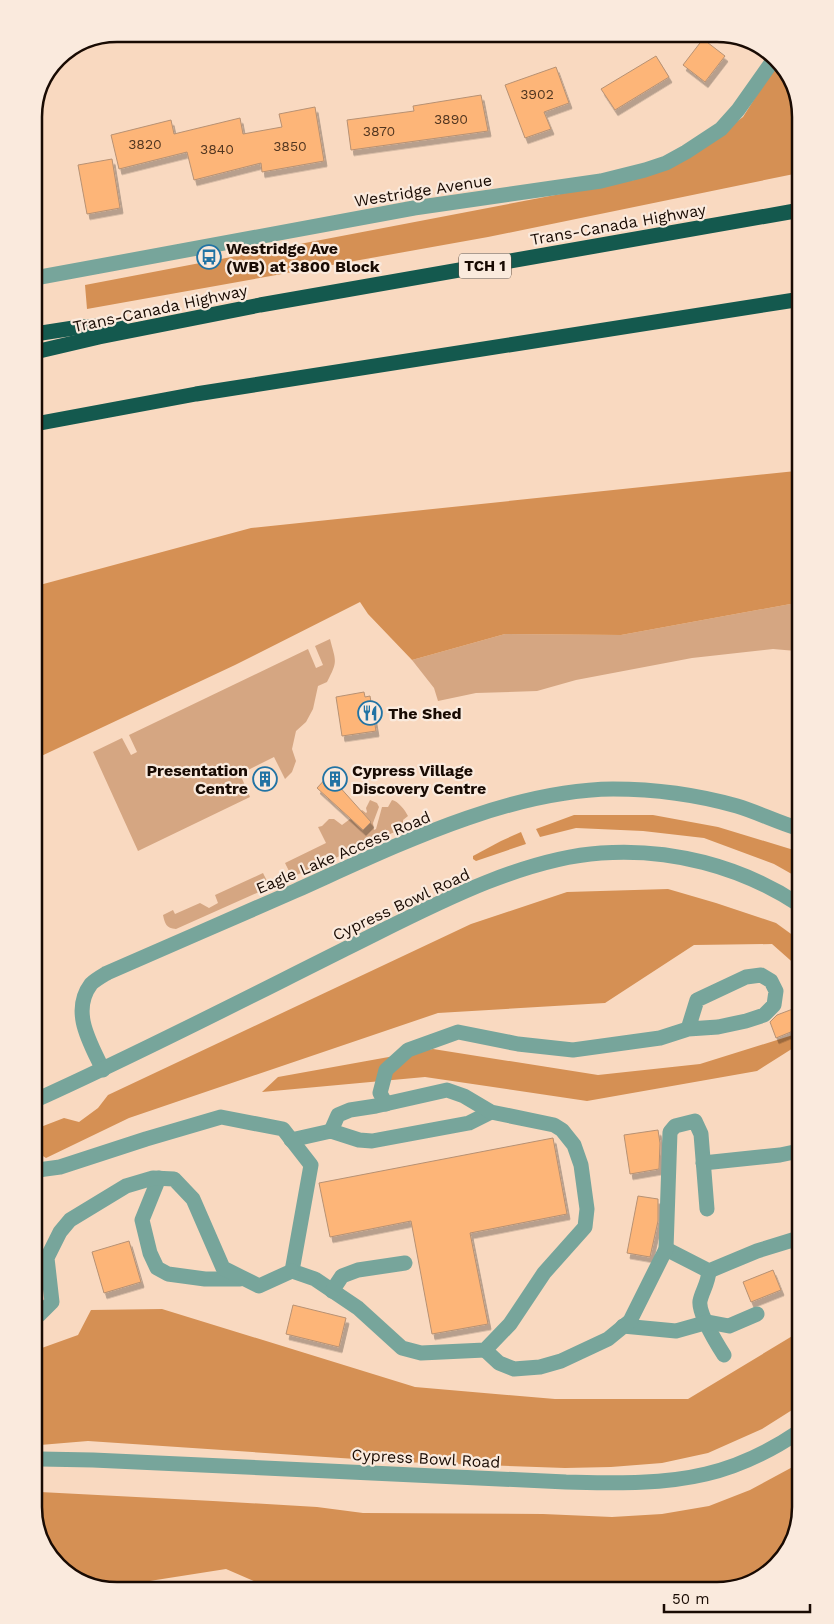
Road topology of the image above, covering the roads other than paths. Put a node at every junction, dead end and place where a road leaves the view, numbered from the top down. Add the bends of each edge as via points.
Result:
1 (770, 65) edge
2 (792, 211) edge
3 (43, 277) edge
4 (792, 300) edge
5 (176, 321) junction
6 (43, 333) edge
7 (43, 350) edge
8 (43, 422) edge
9 (792, 826) edge
10 (792, 900) edge
11 (688, 1030) junction
12 (103, 1070) junction
13 (43, 1098) edge
14 (386, 1104) junction
15 (491, 1112) junction
16 (330, 1132) junction
17 (291, 1140) junction
18 (792, 1152) edge
19 (704, 1163) junction
20 (43, 1169) edge
21 (159, 1178) junction
22 (707, 1210) dead end
23 (792, 1240) edge
24 (666, 1249) junction
25 (405, 1263) dead end
26 (292, 1271) junction
27 (709, 1271) junction
28 (244, 1278) junction
29 (332, 1291) junction
30 (43, 1311) edge
31 (756, 1314) dead end
32 (706, 1323) junction
33 (623, 1326) junction
34 (485, 1350) junction
35 (724, 1355) dead end
36 (792, 1436) edge
37 (43, 1459) edge

1 - 3 street, Westridge Avenue via 721,129 666,163 645,170 601,181 414,208
2 - 5 highway, Trans-Canada Highway / TCH 1
4 - 8 highway via 263,383
5 - 6 highway
5 - 7 highway, Trans-Canada Highway / TCH 1
9 - 12 street, Eagle Lake Access Road via 738,806 707,799 614,789 561,793 465,820 348,867 107,973 92,983 86,992 81,1014
10 - 12 street, Cypress Bowl Road via 748,877 713,864 672,855 600,853 563,859 525,869 446,900
11 - 11 street via 718,1027 764,1015 774,1005 776,991 771,981 761,975 746,977 697,1000
11 - 14 street via 660,1038 573,1050 518,1044 458,1032 408,1050 386,1070 380,1093
12 - 13 street, Cypress Bowl Road
14 - 15 street via 447,1090
14 - 16 street via 350,1110 338,1116
15 - 16 street via 469,1123 372,1142
15 - 34 street via 554,1125 562,1130 574,1145 581,1165 587,1209 585,1227 544,1273 510,1324
16 - 17 street
17 - 20 street via 283,1129 221,1117 60,1167
17 - 26 street via 311,1165
18 - 19 street
19 - 22 street
19 - 24 street via 701,1134 694,1121 674,1126 670,1132
21 - 28 street via 174,1179 193,1199 222,1268
21 - 28 street via 142,1220 150,1254 157,1268 168,1274 205,1279
21 - 30 street via 126,1186 70,1220 47,1258 52,1302
23 - 27 street
24 - 27 street
24 - 33 street via 630,1321
25 - 29 street via 358,1270 342,1276
26 - 28 street via 259,1286
26 - 29 street via 315,1279
27 - 32 street via 700,1303
29 - 34 street via 358,1308 402,1348 421,1353
31 - 32 street via 729,1326
32 - 33 street via 676,1331
32 - 35 street
33 - 34 street via 608,1339 540,1367 514,1369 499,1363
36 - 37 street, Cypress Bowl Road via 745,1461 707,1474 620,1484

